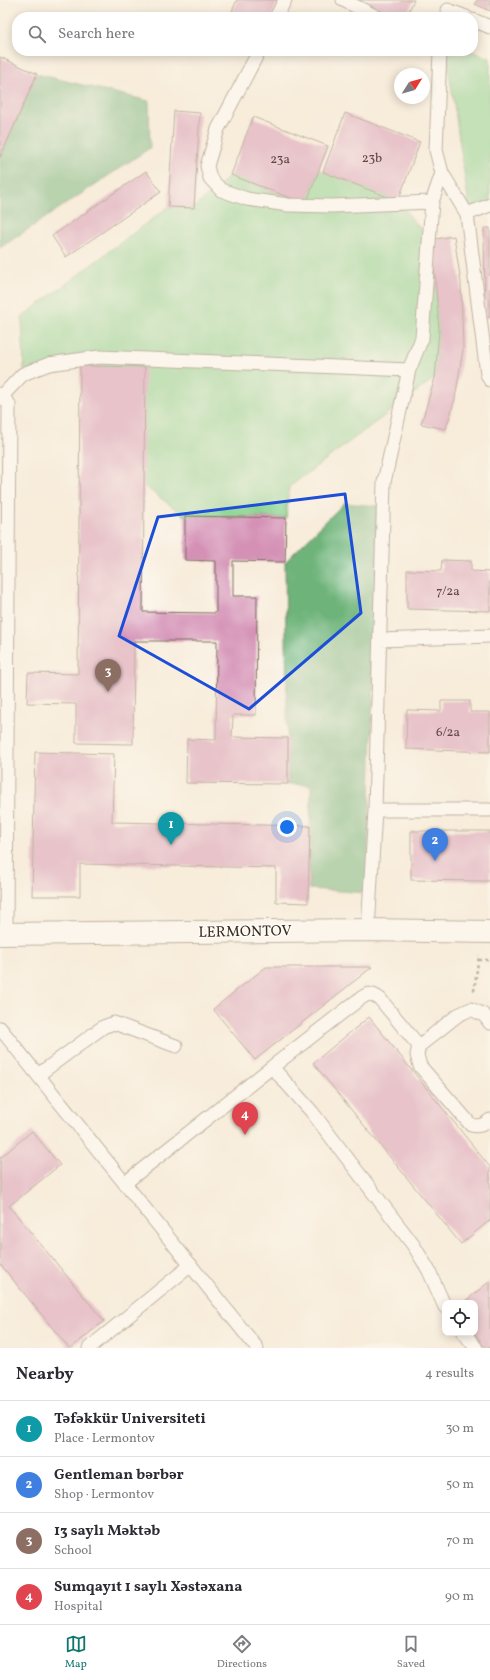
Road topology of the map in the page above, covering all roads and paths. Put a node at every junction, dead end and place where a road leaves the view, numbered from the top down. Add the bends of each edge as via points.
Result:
1 (285, 0) edge
2 (343, 0) edge
3 (279, 12) edge
4 (367, 12) edge
5 (478, 22) edge
6 (490, 27) edge
7 (256, 56) edge
8 (440, 56) edge
9 (442, 173) junction
10 (432, 202) junction
11 (490, 205) edge
12 (466, 214) junction
13 (409, 370) junction
14 (490, 380) edge
15 (1, 395) edge
16 (490, 636) edge
17 (380, 640) junction
18 (375, 810) junction
19 (490, 810) edge
20 (368, 930) junction
21 (486, 932) edge
22 (3, 934) edge
23 (479, 960) junction
24 (490, 960) edge
25 (471, 1009) junction
26 (490, 1023) edge
27 (0, 1028) edge
28 (176, 1046) dead end
29 (419, 1046) junction
30 (272, 1067) junction
31 (38, 1075) junction
32 (490, 1120) edge
33 (125, 1183) junction
34 (191, 1265) junction
35 (442, 1300) edge
36 (466, 1336) edge
37 (90, 1348) edge
38 (257, 1348) edge
39 (476, 1348) edge

1 - 3 lane
2 - 4 lane
5 - 6 lane
7 - 10 lane via 218,129 207,166 210,178 221,190 247,199 288,205
8 - 9 lane via 436,150
9 - 10 lane
9 - 12 lane
10 - 13 lane via 422,338
11 - 12 lane
12 - 14 lane via 487,374
13 - 15 lane via 99,357 49,364 23,374
13 - 17 lane via 384,482
15 - 22 lane via 9,404
16 - 17 lane
17 - 18 lane
18 - 19 lane
18 - 20 lane
20 - 21 street, LERMONTOV
20 - 22 street, LERMONTOV
21 - 23 path
23 - 24 path
23 - 25 path
25 - 26 lane via 484,1015
25 - 29 lane via 458,1015
27 - 31 lane
28 - 31 lane via 114,1023 102,1027
29 - 30 lane via 380,999 368,994
29 - 32 lane via 417,1055 420,1066 471,1124 477,1126
30 - 33 lane
30 - 35 lane via 312,1112 414,1246
31 - 33 lane
33 - 34 lane
34 - 37 lane
34 - 38 lane
36 - 39 lane

